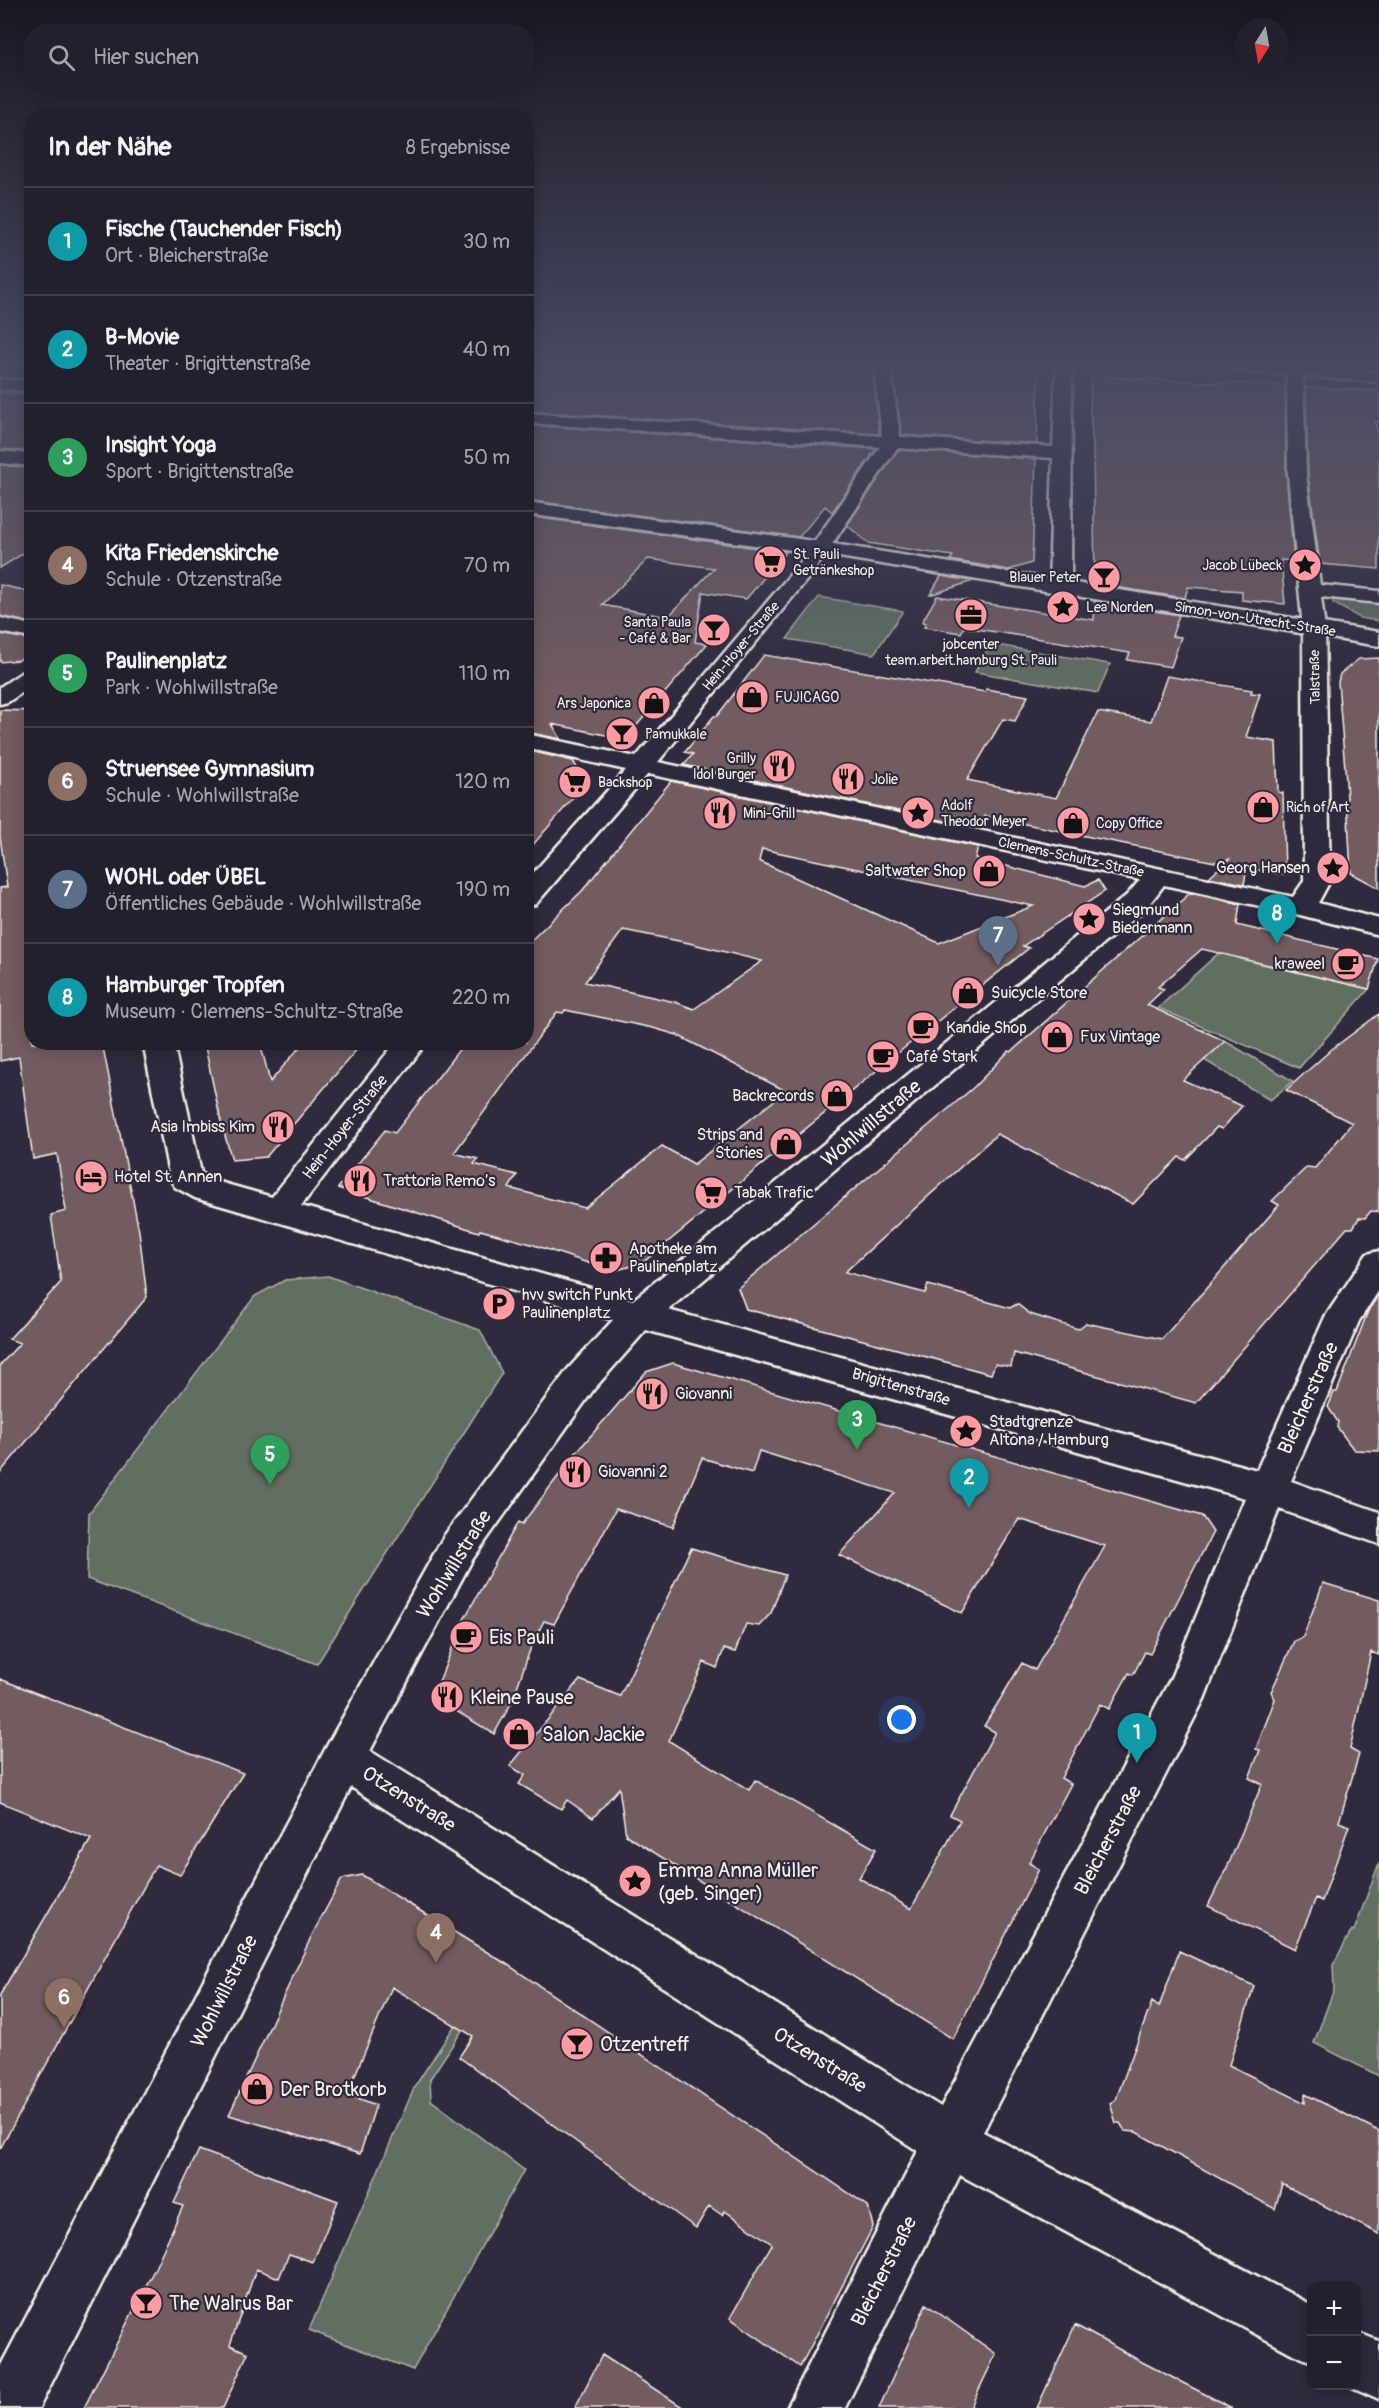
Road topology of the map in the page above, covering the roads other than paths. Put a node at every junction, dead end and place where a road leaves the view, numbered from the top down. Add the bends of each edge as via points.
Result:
1 (868, 478) edge
2 (1062, 478) edge
3 (1297, 478) edge
4 (534, 509) edge
5 (821, 548) junction
6 (1060, 587) junction
7 (1310, 590) junction
8 (1379, 597) edge
9 (0, 625) edge
10 (1314, 629) junction
11 (24, 630) edge
12 (1379, 639) edge
13 (24, 681) edge
14 (0, 697) edge
15 (534, 743) edge
16 (642, 766) junction
17 (1156, 875) junction
18 (534, 889) edge
19 (1299, 906) junction
20 (1379, 927) edge
21 (160, 1050) edge
22 (406, 1050) edge
23 (279, 1211) junction
24 (1379, 1263) edge
25 (639, 1315) junction
26 (1268, 1489) junction
27 (1379, 1528) edge
28 (343, 1758) junction
29 (950, 2142) junction
30 (1307, 2333) edge
31 (1361, 2362) edge
32 (1379, 2371) edge
33 (9, 2408) edge
34 (815, 2408) edge

1 - 5 street, Hein-Hoyer-Straße
2 - 6 street
3 - 7 street, Talstraße
4 - 5 street, Simon-von-Utrecht-Straße
5 - 6 street, Simon-von-Utrecht-Straße
5 - 16 street, Hein-Hoyer-Straße
6 - 10 street, Simon-von-Utrecht-Straße
7 - 8 street
7 - 10 street, Talstraße
9 - 11 street
10 - 12 street, Simon-von-Utrecht-Straße
10 - 19 street, Talstraße via 1317,881
13 - 14 street
15 - 16 street, Clemens-Schultz-Straße
16 - 17 street, Clemens-Schultz-Straße
16 - 18 street, Hein-Hoyer-Straße
17 - 19 street, Clemens-Schultz-Straße
17 - 25 street, Wohlwillstraße via 1137,901
19 - 20 street, Clemens-Schultz-Straße
21 - 23 street, Brigittenstraße via 186,1179 207,1190
22 - 23 street, Hein-Hoyer-Straße
23 - 25 street, Brigittenstraße
24 - 26 street, Bleicherstraße via 1343,1317
25 - 26 street, Brigittenstraße
25 - 28 street, Wohlwillstraße via 581,1379 458,1548
26 - 27 street, Brigittenstraße
26 - 29 street, Bleicherstraße via 1189,1686
28 - 29 street, Otzenstraße
28 - 33 street, Wohlwillstraße
29 - 30 street, Otzenstraße
29 - 34 street, Bleicherstraße
31 - 32 street

